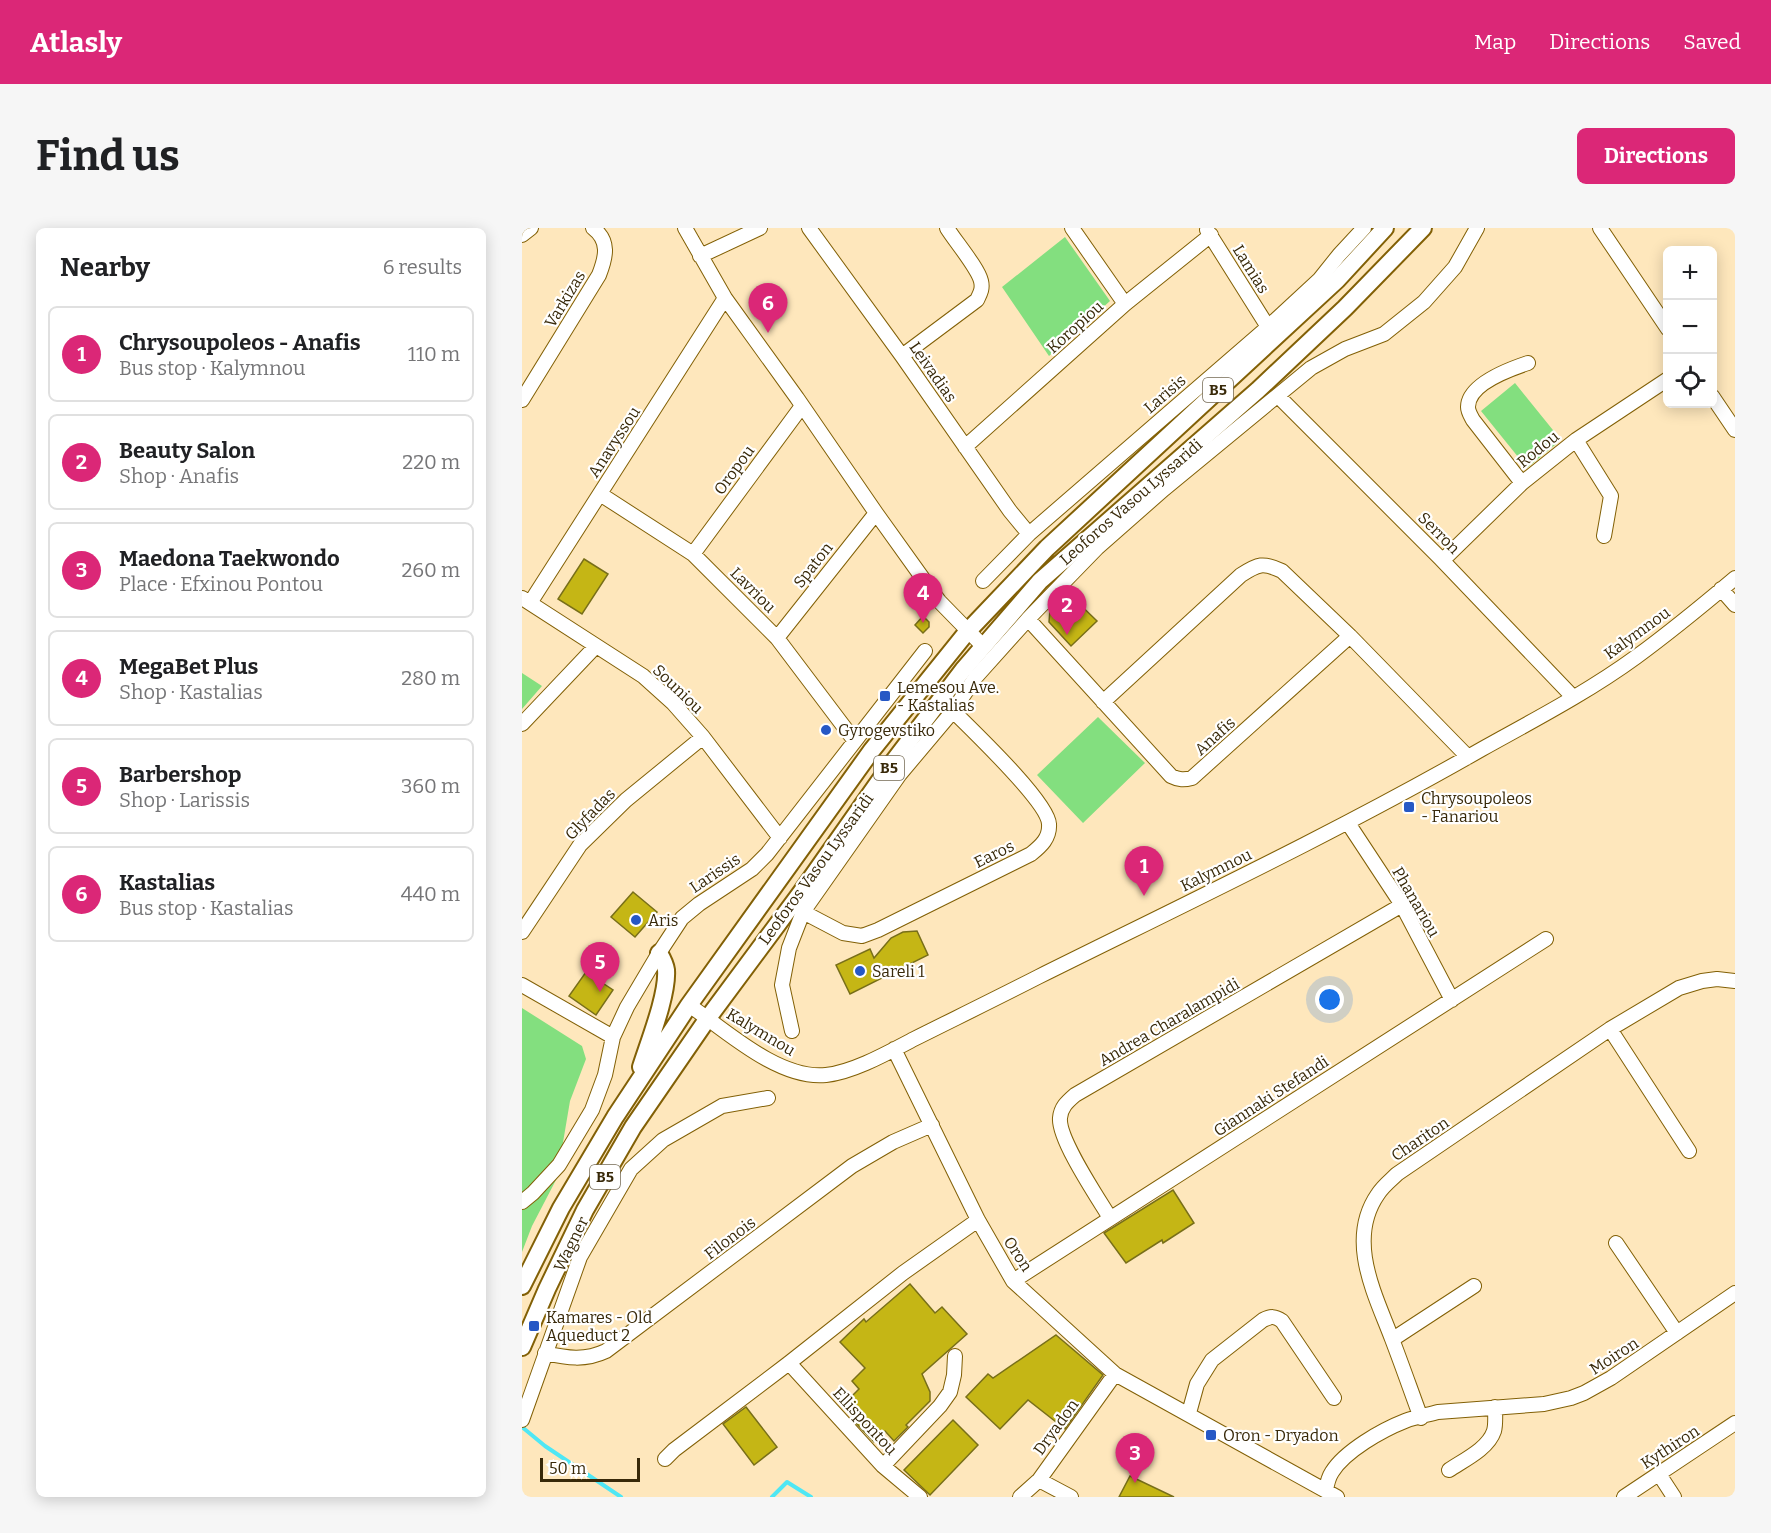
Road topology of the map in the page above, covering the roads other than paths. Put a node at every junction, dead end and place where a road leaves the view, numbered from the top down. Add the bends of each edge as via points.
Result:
1 (531, 228) edge
2 (593, 228) edge
3 (685, 228) edge
4 (760, 228) edge
5 (809, 228) edge
6 (946, 228) edge
7 (1072, 228) edge
8 (1364, 228) edge
9 (1385, 228) edge
10 (1423, 228) edge
11 (1477, 228) edge
12 (1600, 228) edge
13 (1209, 232) edge
14 (522, 234) edge
15 (700, 256) junction
16 (725, 298) junction
17 (1125, 304) junction
18 (1663, 322) edge
19 (1268, 327) junction
20 (902, 356) junction
21 (1528, 363) dead end
22 (1663, 382) edge
23 (1278, 396) junction
24 (522, 400) edge
25 (1717, 402) edge
26 (802, 406) junction
27 (1735, 428) edge
28 (1576, 440) junction
29 (964, 447) junction
30 (1522, 483) junction
31 (600, 494) junction
32 (876, 513) junction
33 (1029, 534) junction
34 (1604, 536) dead end
35 (693, 554) junction
36 (1443, 560) junction
37 (1735, 578) edge
38 (983, 581) dead end
39 (1721, 589) junction
40 (526, 601) edge
41 (1735, 605) edge
42 (1028, 619) junction
43 (967, 632) junction
44 (1350, 636) junction
45 (777, 638) junction
46 (596, 646) junction
47 (983, 646) junction
48 (925, 651) dead end
49 (1573, 697) junction
50 (1103, 702) junction
51 (954, 711) junction
52 (522, 724) edge
53 (703, 737) junction
54 (854, 740) junction
55 (1468, 757) junction
56 (1348, 823) junction
57 (780, 838) junction
58 (1402, 905) junction
59 (803, 912) junction
60 (522, 932) edge
61 (1546, 939) dead end
62 (659, 953) junction
63 (1735, 981) edge
64 (522, 985) edge
65 (1452, 1000) junction
66 (689, 1005) junction
67 (708, 1018) junction
68 (1610, 1029) junction
69 (792, 1031) dead end
70 (613, 1037) junction
71 (894, 1049) junction
72 (634, 1088) junction
73 (768, 1098) dead end
74 (932, 1125) junction
75 (1689, 1151) dead end
76 (522, 1202) edge
77 (1110, 1218) junction
78 (978, 1220) junction
79 (1616, 1243) dead end
80 (1013, 1281) junction
81 (522, 1286) edge
82 (1474, 1286) dead end
83 (1735, 1293) edge
84 (1677, 1333) junction
85 (1392, 1339) junction
86 (522, 1347) edge
87 (545, 1353) junction
88 (955, 1356) dead end
89 (789, 1363) junction
90 (1115, 1374) junction
91 (1334, 1398) dead end
92 (1495, 1407) junction
93 (1189, 1413) junction
94 (1421, 1418) junction
95 (522, 1420) edge
96 (1735, 1424) edge
97 (665, 1459) dead end
98 (883, 1466) junction
99 (1449, 1470) dead end
100 (1659, 1474) junction
101 (1039, 1480) junction
102 (1332, 1494) edge
103 (920, 1497) edge
104 (1020, 1497) edge
105 (1071, 1497) edge
106 (1624, 1497) edge
107 (1674, 1497) edge

1 - 14 street
2 - 24 street, Varkizas via 604,243 606,256 599,275
3 - 15 street
4 - 15 street
5 - 20 street, Leivadias
6 - 20 street via 981,280 982,291 977,300
7 - 17 street
8 - 19 street, Larisis via 1319,280
9 - 43 main road, Leoforos Vasou Lyssaridi / B5 via 1337,280 1047,548
10 - 47 main road, Leoforos Vasou Lyssaridi / B5 via 1258,390 1040,581
11 - 23 street via 1455,267 1424,302 1384,334 1311,368
12 - 18 street
13 - 17 street, Koropiou
13 - 19 street, Lamias
15 - 16 street
16 - 26 street
16 - 31 street, Anavyssou
17 - 29 street, Koropiou
19 - 33 street, Larisis
20 - 29 street, Leivadias
21 - 30 street via 1507,370 1476,390 1469,399 1468,410
22 - 28 street, Rodou
23 - 36 street, Serron
23 - 42 street via 1097,548
25 - 27 street
26 - 32 street
26 - 35 street, Oropou
28 - 30 street, Rodou
28 - 34 street via 1611,496
29 - 33 street, Leivadias
30 - 36 street, Rodou
31 - 35 street, Lavriou
31 - 40 street, Anavyssou
32 - 43 street via 939,601
32 - 45 street, Spaton
33 - 38 street, Larisis
35 - 45 street, Lavriou
36 - 49 street, Serron
37 - 39 street, Kalymnou
39 - 41 street
39 - 49 street, Kalymnou via 1636,657
40 - 46 street, Souniou
42 - 50 street, Anafis
42 - 51 street via 975,678
43 - 47 street
43 - 66 main road, Leoforos Vasou Lyssaridi / B5 via 872,750
44 - 50 street via 1282,572 1269,565 1256,565 1240,575
44 - 50 street, Anafis via 1192,778 1172,776
44 - 55 street
45 - 54 street, Lavriou
46 - 52 street
46 - 53 street, Souniou via 643,676
47 - 67 main road, Leoforos Vasou Lyssaridi / B5 via 890,766
48 - 54 street, Larissis
49 - 55 street, Kalymnou
51 - 59 street via 900,774
51 - 59 street, Earos via 1042,808 1050,822 1042,845 1031,854 862,936 843,933
53 - 57 street, Souniou
53 - 60 street, Glyfadas via 626,800 580,845
54 - 57 street, Larissis
55 - 56 street, Kalymnou
56 - 58 street, Phanariou
56 - 71 street, Kalymnou
57 - 62 street, Larissis via 752,869 682,918
58 - 65 street, Phanariou
58 - 77 street, Andrea Charalampidi via 1066,1102 1060,1120 1064,1140
59 - 69 street via 789,948 782,985
61 - 65 street, Giannaki Stefandi
62 - 70 street, Larissis
62 - 72 main road via 666,969 665,985
63 - 68 street, Chariton via 1689,984
64 - 70 street
65 - 77 street, Giannaki Stefandi
66 - 67 street, Kalymnou
66 - 72 main road, Leoforos Vasou Lyssaridi / B5
67 - 71 street, Kalymnou via 774,1062 810,1074 826,1075 852,1068
67 - 86 main road, Leoforos Vasou Lyssaridi / B5 via 633,1127 585,1210
68 - 75 street
68 - 85 street, Chariton via 1397,1174 1379,1192 1366,1222 1365,1263
70 - 76 street, Larissis via 592,1110 559,1165
71 - 74 street, Oron
72 - 81 main road, Leoforos Vasou Lyssaridi / B5 via 561,1208
73 - 87 street, Wagner via 722,1106 663,1140 631,1169 580,1257
74 - 78 street, Oron
74 - 87 street, Filonois via 852,1166 606,1351 588,1358
77 - 80 street, Giannaki Stefandi
78 - 80 street, Oron
78 - 89 street
79 - 84 street
80 - 90 street, Oron
82 - 85 street
83 - 84 street, Moiron
84 - 92 street, Moiron via 1584,1393 1544,1404
85 - 94 street, Chariton
87 - 95 street, Wagner
88 - 98 street via 950,1392
89 - 97 street
89 - 98 street, Ellispontou
90 - 93 street, Oron
90 - 101 street, Dryadon
91 - 93 street via 1282,1322 1270,1317 1212,1360 1197,1384
92 - 94 street, Moiron via 1438,1412
92 - 99 street via 1490,1439
93 - 102 street, Oron
94 - 102 street, Moiron via 1408,1419 1356,1449 1328,1479
96 - 100 street, Kythiron
98 - 103 street, Ellispontou
100 - 106 street, Kythiron
100 - 107 street
101 - 104 street, Dryadon
101 - 105 street

